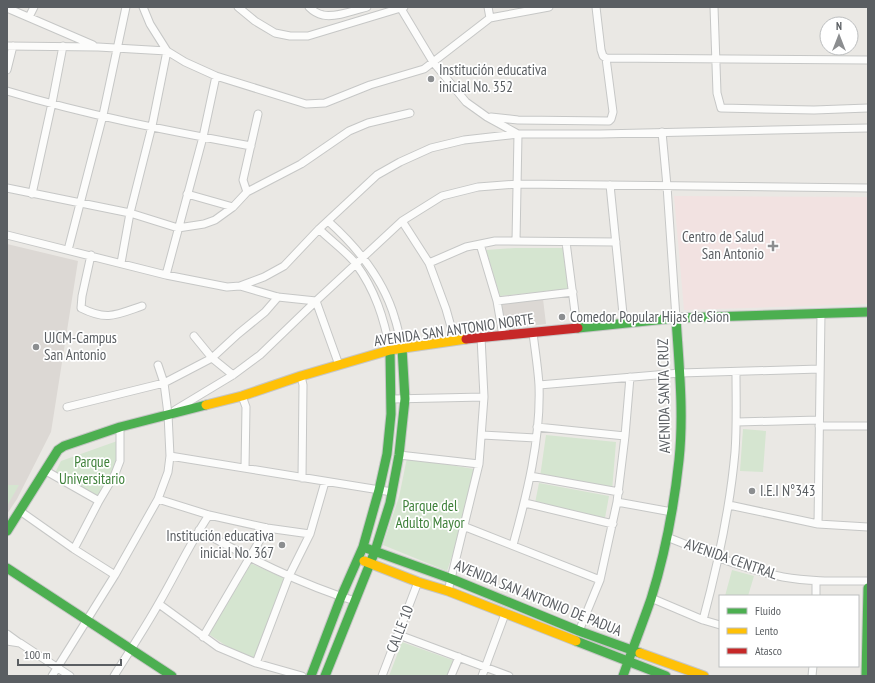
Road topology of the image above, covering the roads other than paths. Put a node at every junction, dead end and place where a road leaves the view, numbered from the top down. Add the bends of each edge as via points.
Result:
1 (34, 7) edge
2 (126, 7) edge
3 (143, 7) edge
4 (238, 7) edge
5 (309, 7) edge
6 (367, 7) edge
7 (488, 7) edge
8 (544, 7) edge
9 (596, 7) edge
10 (714, 7) edge
11 (7, 8) edge
12 (402, 8) edge
13 (29, 18) junction
14 (490, 18) junction
15 (10, 46) edge
16 (63, 46) junction
17 (98, 47) junction
18 (117, 48) junction
19 (167, 51) junction
20 (606, 58) junction
21 (715, 59) junction
22 (868, 60) edge
23 (433, 62) junction
24 (7, 70) edge
25 (216, 76) junction
26 (7, 91) edge
27 (52, 103) junction
28 (868, 108) edge
29 (410, 113) dead end
30 (258, 114) dead end
31 (103, 115) junction
32 (487, 117) junction
33 (152, 126) junction
34 (868, 128) edge
35 (662, 132) junction
36 (518, 134) junction
37 (203, 137) junction
38 (251, 146) junction
39 (518, 184) junction
40 (610, 185) junction
41 (667, 186) junction
42 (7, 188) edge
43 (868, 188) edge
44 (247, 192) junction
45 (32, 194) junction
46 (187, 194) junction
47 (79, 204) junction
48 (233, 207) junction
49 (130, 213) junction
50 (328, 221) junction
51 (402, 221) junction
52 (178, 228) junction
53 (319, 229) junction
54 (7, 235) edge
55 (516, 242) junction
56 (566, 242) junction
57 (616, 242) junction
58 (480, 244) junction
59 (68, 250) junction
60 (91, 255) junction
61 (362, 256) junction
62 (121, 263) junction
63 (355, 263) junction
64 (429, 263) junction
65 (166, 275) junction
66 (240, 286) junction
67 (573, 292) junction
68 (278, 297) junction
69 (316, 301) junction
70 (497, 301) junction
71 (142, 306) dead end
72 (868, 312) edge
73 (821, 313) junction
74 (676, 318) junction
75 (624, 324) junction
76 (577, 328) junction
77 (533, 333) junction
78 (194, 336) dead end
79 (503, 336) junction
80 (481, 337) junction
81 (455, 341) junction
82 (402, 348) junction
83 (390, 350) junction
84 (212, 358) junction
85 (158, 365) dead end
86 (339, 365) junction
87 (820, 369) junction
88 (736, 372) junction
89 (680, 373) junction
90 (233, 375) junction
91 (301, 376) junction
92 (630, 377) junction
93 (164, 383) junction
94 (539, 385) junction
95 (242, 396) junction
96 (484, 397) junction
97 (392, 399) junction
98 (405, 399) junction
99 (67, 407) dead end
100 (168, 414) junction
101 (737, 422) junction
102 (819, 423) junction
103 (868, 426) edge
104 (120, 427) junction
105 (537, 427) junction
106 (482, 435) junction
107 (626, 436) junction
108 (536, 438) junction
109 (399, 455) junction
110 (170, 456) junction
111 (479, 464) junction
112 (245, 468) junction
113 (46, 471) junction
114 (530, 476) junction
115 (302, 478) junction
116 (325, 482) junction
117 (379, 490) junction
118 (392, 492) junction
119 (619, 492) junction
120 (158, 499) junction
121 (99, 501) junction
122 (525, 502) junction
123 (617, 502) junction
124 (729, 506) junction
125 (20, 511) junction
126 (672, 512) junction
127 (209, 516) junction
128 (613, 524) junction
129 (818, 524) junction
130 (463, 526) junction
131 (868, 527) edge
132 (267, 528) junction
133 (199, 530) junction
134 (7, 531) edge
135 (310, 534) junction
136 (668, 537) junction
137 (513, 546) junction
138 (363, 547) junction
139 (74, 549) junction
140 (375, 551) junction
141 (249, 558) junction
142 (719, 558) junction
143 (358, 559) junction
144 (370, 563) junction
145 (7, 568) edge
146 (115, 575) junction
147 (289, 576) junction
148 (452, 579) junction
149 (600, 580) junction
150 (816, 581) junction
151 (868, 581) edge
152 (418, 582) junction
153 (868, 588) edge
154 (448, 591) junction
155 (816, 595) edge
156 (341, 597) junction
157 (651, 598) junction
158 (355, 602) junction
159 (159, 604) junction
160 (505, 614) junction
161 (703, 620) junction
162 (87, 622) junction
163 (719, 625) edge
164 (579, 631) junction
165 (7, 634) edge
166 (399, 634) junction
167 (203, 637) junction
168 (7, 641) edge
169 (20, 643) junction
170 (132, 649) junction
171 (632, 650) junction
172 (459, 657) junction
173 (629, 661) junction
174 (256, 663) junction
175 (486, 667) junction
176 (58, 668) junction
177 (52, 676) edge
178 (70, 676) edge
179 (114, 676) edge
180 (172, 676) edge
181 (302, 676) edge
182 (311, 676) edge
183 (325, 676) edge
184 (382, 676) edge
185 (451, 676) edge
186 (482, 676) edge
187 (509, 676) edge
188 (623, 676) edge
189 (666, 676) edge
190 (704, 676) edge
191 (866, 676) edge

1 - 13 street
2 - 18 street
3 - 19 street
4 - 12 street via 275,33 290,36 308,36
5 - 6 street via 323,16 328,16
7 - 14 street
8 - 14 street
9 - 20 street via 601,50
10 - 21 street
11 - 13 street
12 - 23 street
13 - 17 street
14 - 23 street
15 - 16 street
15 - 24 street
16 - 17 street
16 - 27 street
17 - 18 street
18 - 19 street
18 - 31 street
19 - 25 street
19 - 33 street
20 - 21 street
20 - 32 street via 613,112 609,121
21 - 22 street
21 - 28 street via 717,93 721,108
23 - 25 street via 424,69 370,85 325,103 306,104
23 - 32 street via 466,102
25 - 37 street
26 - 27 street
27 - 31 street
27 - 45 street
29 - 44 street via 368,123 349,131 301,164
30 - 38 street
31 - 33 street
31 - 47 street
32 - 36 street
33 - 37 street
33 - 49 street
34 - 35 street
35 - 36 street
35 - 41 street, AVENIDA SANTA CRUZ
36 - 39 street
36 - 50 street via 464,140 431,148 400,162 377,175
37 - 38 street
37 - 46 street
38 - 44 street via 243,180
39 - 40 street
39 - 51 street via 478,187 442,196
39 - 55 street
40 - 41 street
40 - 57 street
41 - 43 street
41 - 74 street, AVENIDA SANTA CRUZ
42 - 45 street
44 - 48 street
45 - 47 street
46 - 48 street
46 - 52 street
47 - 49 street
47 - 59 street
48 - 52 street via 215,220
49 - 52 street
49 - 62 street
50 - 53 street
50 - 61 street
51 - 61 street
51 - 64 street
52 - 65 street
53 - 63 street
53 - 66 street via 284,266
54 - 59 street
55 - 56 street
55 - 58 street
56 - 57 street
56 - 67 street
57 - 75 street
58 - 64 street via 466,247
58 - 70 street
59 - 60 street
60 - 62 street
60 - 71 street via 81,308 94,314 114,316
61 - 63 street
61 - 82 street via 382,287 395,318
62 - 65 street
63 - 69 street
63 - 83 street via 373,293 384,322
64 - 81 street
65 - 66 street via 227,287
66 - 68 street
67 - 70 street
67 - 76 street
68 - 69 street
68 - 84 street via 265,312
69 - 86 street
69 - 90 street via 260,355
70 - 79 street
72 - 73 street, AVENIDA SAN ANTONIO NORTE
73 - 74 street, AVENIDA SAN ANTONIO NORTE
73 - 87 street
74 - 75 street, AVENIDA SAN ANTONIO NORTE
74 - 89 street, AVENIDA SANTA CRUZ
75 - 76 street, AVENIDA SAN ANTONIO NORTE
76 - 77 street, AVENIDA SAN ANTONIO NORTE
77 - 79 street, AVENIDA SAN ANTONIO NORTE
77 - 94 street
78 - 84 street
79 - 80 street, AVENIDA SAN ANTONIO NORTE
80 - 81 street, AVENIDA SAN ANTONIO NORTE
80 - 96 street
81 - 82 street, AVENIDA SAN ANTONIO NORTE
82 - 83 street, AVENIDA SAN ANTONIO NORTE
82 - 98 street
83 - 86 street, AVENIDA SAN ANTONIO NORTE
83 - 97 street
84 - 90 street
84 - 93 street
85 - 93 street
86 - 91 street, AVENIDA SAN ANTONIO NORTE
87 - 88 street
87 - 102 street
88 - 89 street
88 - 101 street
89 - 92 street
89 - 126 street, AVENIDA SANTA CRUZ via 679,459
90 - 100 street
91 - 95 street, AVENIDA SAN ANTONIO NORTE
91 - 115 street
92 - 94 street
92 - 107 street
93 - 99 street
93 - 100 street
94 - 105 street
95 - 100 street, AVENIDA SAN ANTONIO NORTE
95 - 112 street via 246,407
96 - 98 street
96 - 106 street
97 - 98 street
97 - 117 street via 387,454
98 - 109 street
100 - 104 street, AVENIDA SAN ANTONIO NORTE
100 - 110 street
101 - 102 street
101 - 124 street
102 - 103 street
102 - 129 street
104 - 113 street, AVENIDA SAN ANTONIO NORTE via 64,446 58,450
104 - 121 street via 120,461
105 - 107 street
105 - 108 street
106 - 108 street
106 - 111 street
107 - 119 street
108 - 114 street
109 - 111 street
109 - 118 street
110 - 112 street
110 - 120 street via 168,472
111 - 130 street
112 - 115 street
113 - 121 street
113 - 125 street
114 - 119 street
114 - 122 street
115 - 116 street
116 - 117 street
116 - 135 street
117 - 118 street
117 - 138 street
118 - 140 street
119 - 123 street
120 - 127 street
120 - 146 street
121 - 139 street
122 - 128 street
122 - 137 street
123 - 126 street
123 - 128 street
124 - 129 street
124 - 142 street
125 - 134 street
125 - 139 street
126 - 136 street, AVENIDA SANTA CRUZ
127 - 132 street
127 - 133 street
128 - 149 street
129 - 131 street
130 - 137 street
130 - 148 street
132 - 135 street
132 - 141 street
133 - 141 street
133 - 159 street
135 - 147 street
136 - 142 street, AVENIDA CENTRAL
136 - 157 street, AVENIDA SANTA CRUZ
137 - 149 street
138 - 140 street, AVENIDA SAN ANTONIO DE PADUA
138 - 143 street
139 - 146 street
140 - 144 street
140 - 148 street, AVENIDA SAN ANTONIO DE PADUA
141 - 147 street
141 - 167 street
142 - 150 street, AVENIDA CENTRAL via 784,577
142 - 161 street
143 - 144 street, AVENIDA SAN ANTONIO DE PADUA
143 - 156 street
144 - 152 street, AVENIDA SAN ANTONIO DE PADUA
144 - 158 street
145 - 162 street
146 - 162 street
147 - 156 street
147 - 174 street
148 - 154 street
148 - 164 street, AVENIDA SAN ANTONIO DE PADUA
149 - 164 street
150 - 151 street, AVENIDA CENTRAL
150 - 155 street
152 - 154 street, AVENIDA SAN ANTONIO DE PADUA
152 - 166 street, CALLE 10
153 - 191 street
154 - 160 street, AVENIDA SAN ANTONIO DE PADUA
156 - 158 street
156 - 182 street
157 - 161 street
157 - 171 street, AVENIDA SANTA CRUZ
158 - 183 street
159 - 167 street
159 - 170 street
160 - 173 street, AVENIDA SAN ANTONIO DE PADUA
160 - 175 street
161 - 163 street
162 - 170 street
162 - 176 street
164 - 171 street, AVENIDA SAN ANTONIO DE PADUA
165 - 169 street
166 - 172 street
166 - 184 street, CALLE 10
167 - 174 street via 218,647
168 - 169 street
169 - 176 street
170 - 179 street
170 - 180 street
171 - 173 street, AVENIDA SANTA CRUZ
171 - 190 street, AVENIDA SAN ANTONIO DE PADUA
172 - 175 street
172 - 185 street
173 - 188 street, AVENIDA SANTA CRUZ
173 - 189 street, AVENIDA SAN ANTONIO DE PADUA
174 - 181 street
175 - 186 street
175 - 187 street
176 - 177 street
176 - 178 street

